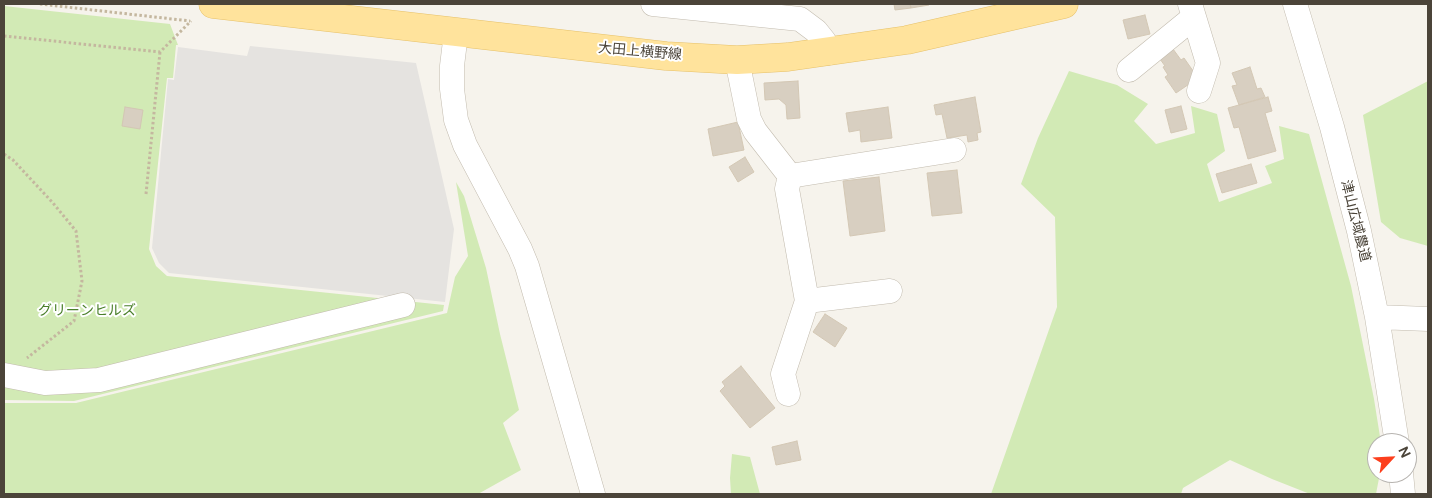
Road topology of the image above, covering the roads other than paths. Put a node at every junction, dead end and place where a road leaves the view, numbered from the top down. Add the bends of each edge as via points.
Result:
1 (213, 4) edge
2 (653, 4) edge
3 (1064, 4) edge
4 (1295, 4) edge
5 (1192, 10) edge
6 (807, 14) edge
7 (456, 33) junction
8 (828, 52) junction
9 (737, 60) junction
10 (1129, 70) dead end
11 (1199, 92) dead end
12 (954, 150) dead end
13 (790, 176) junction
14 (890, 291) dead end
15 (807, 301) junction
16 (403, 305) dead end
17 (1377, 316) junction
18 (1428, 319) edge
19 (4, 375) edge
20 (788, 394) dead end
21 (1395, 433) edge
22 (593, 494) edge

1 - 7 main road, 大田上横野線
2 - 6 street via 800,19
3 - 8 main road, 大田上横野線 via 907,40
4 - 17 street, 津山広域農道 via 1359,231
5 - 10 street
5 - 11 street via 1208,63
6 - 8 street
7 - 9 main road, 大田上横野線 via 666,56
7 - 22 street via 452,66 456,120 465,145 527,266
8 - 9 main road, 大田上横野線
9 - 13 street via 749,119
12 - 13 street
13 - 15 street via 787,189
14 - 15 street
15 - 20 street via 783,374
16 - 19 street via 99,380 45,383
17 - 18 street
17 - 21 street, 津山広域農道

